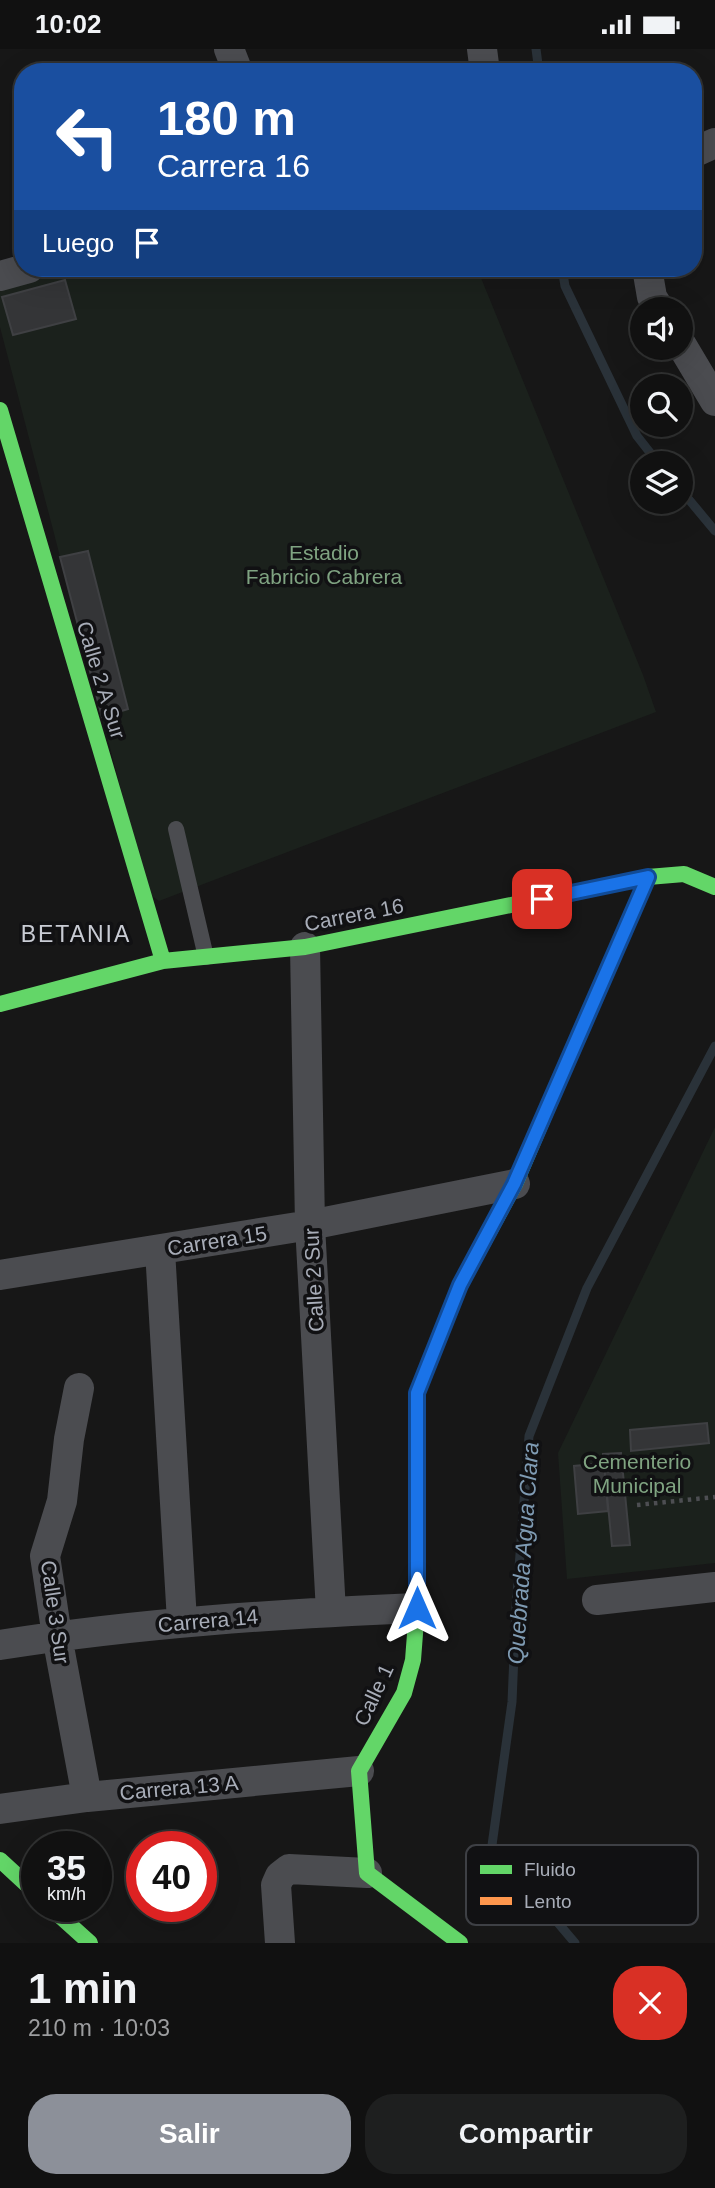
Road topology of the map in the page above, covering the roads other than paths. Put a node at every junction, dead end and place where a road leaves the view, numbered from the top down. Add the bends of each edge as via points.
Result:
1 (649, 277) edge
2 (652, 297) edge
3 (691, 360) edge
4 (715, 401) edge
5 (0, 410) edge
6 (11, 493) edge
7 (176, 829) dead end
8 (648, 877) junction
9 (714, 885) edge
10 (305, 947) junction
11 (206, 957) junction
12 (163, 961) junction
13 (0, 1004) edge
14 (514, 1184) junction
15 (310, 1225) junction
16 (160, 1250) junction
17 (0, 1275) edge
18 (79, 1388) dead end
19 (715, 1587) edge
20 (597, 1599) dead end
21 (417, 1608) junction
22 (331, 1612) junction
23 (182, 1621) junction
24 (57, 1636) junction
25 (0, 1645) edge
26 (359, 1771) junction
27 (87, 1797) junction
28 (0, 1809) edge
29 (0, 1860) edge
30 (367, 1873) junction
31 (21, 1879) edge
32 (67, 1922) edge
33 (90, 1943) edge
34 (280, 1943) edge
35 (460, 1943) edge

1 - 2 street
3 - 4 street
5 - 6 street, Calle 2 A Sur
6 - 12 street, Calle 2 A Sur
7 - 11 lane
8 - 9 street, Carrera 16 via 684,874
8 - 10 street, Carrera 16
8 - 14 street, Calle 1
10 - 11 street, Carrera 16
10 - 15 street, Calle 2 Sur
11 - 12 street, Carrera 16
12 - 13 street, Carrera 16
14 - 15 street, Carrera 15
14 - 21 street, Calle 1 via 460,1285 417,1393
15 - 16 street, Carrera 15
15 - 22 street, Calle 2 Sur
16 - 17 street, Carrera 15
16 - 23 street
18 - 24 street, Calle 3 Sur via 62,1501 45,1556
19 - 20 street
21 - 22 street, Carrera 14
21 - 26 street, Calle 1 via 413,1660 404,1693
22 - 23 street, Carrera 14
23 - 24 street, Carrera 14
24 - 25 street, Carrera 14
24 - 27 street, Calle 3 Sur
26 - 27 street, Carrera 13 A
26 - 30 street
27 - 28 street, Carrera 13 A
29 - 31 street
30 - 34 street via 289,1869 280,1876 276,1885
30 - 35 street
32 - 33 street

